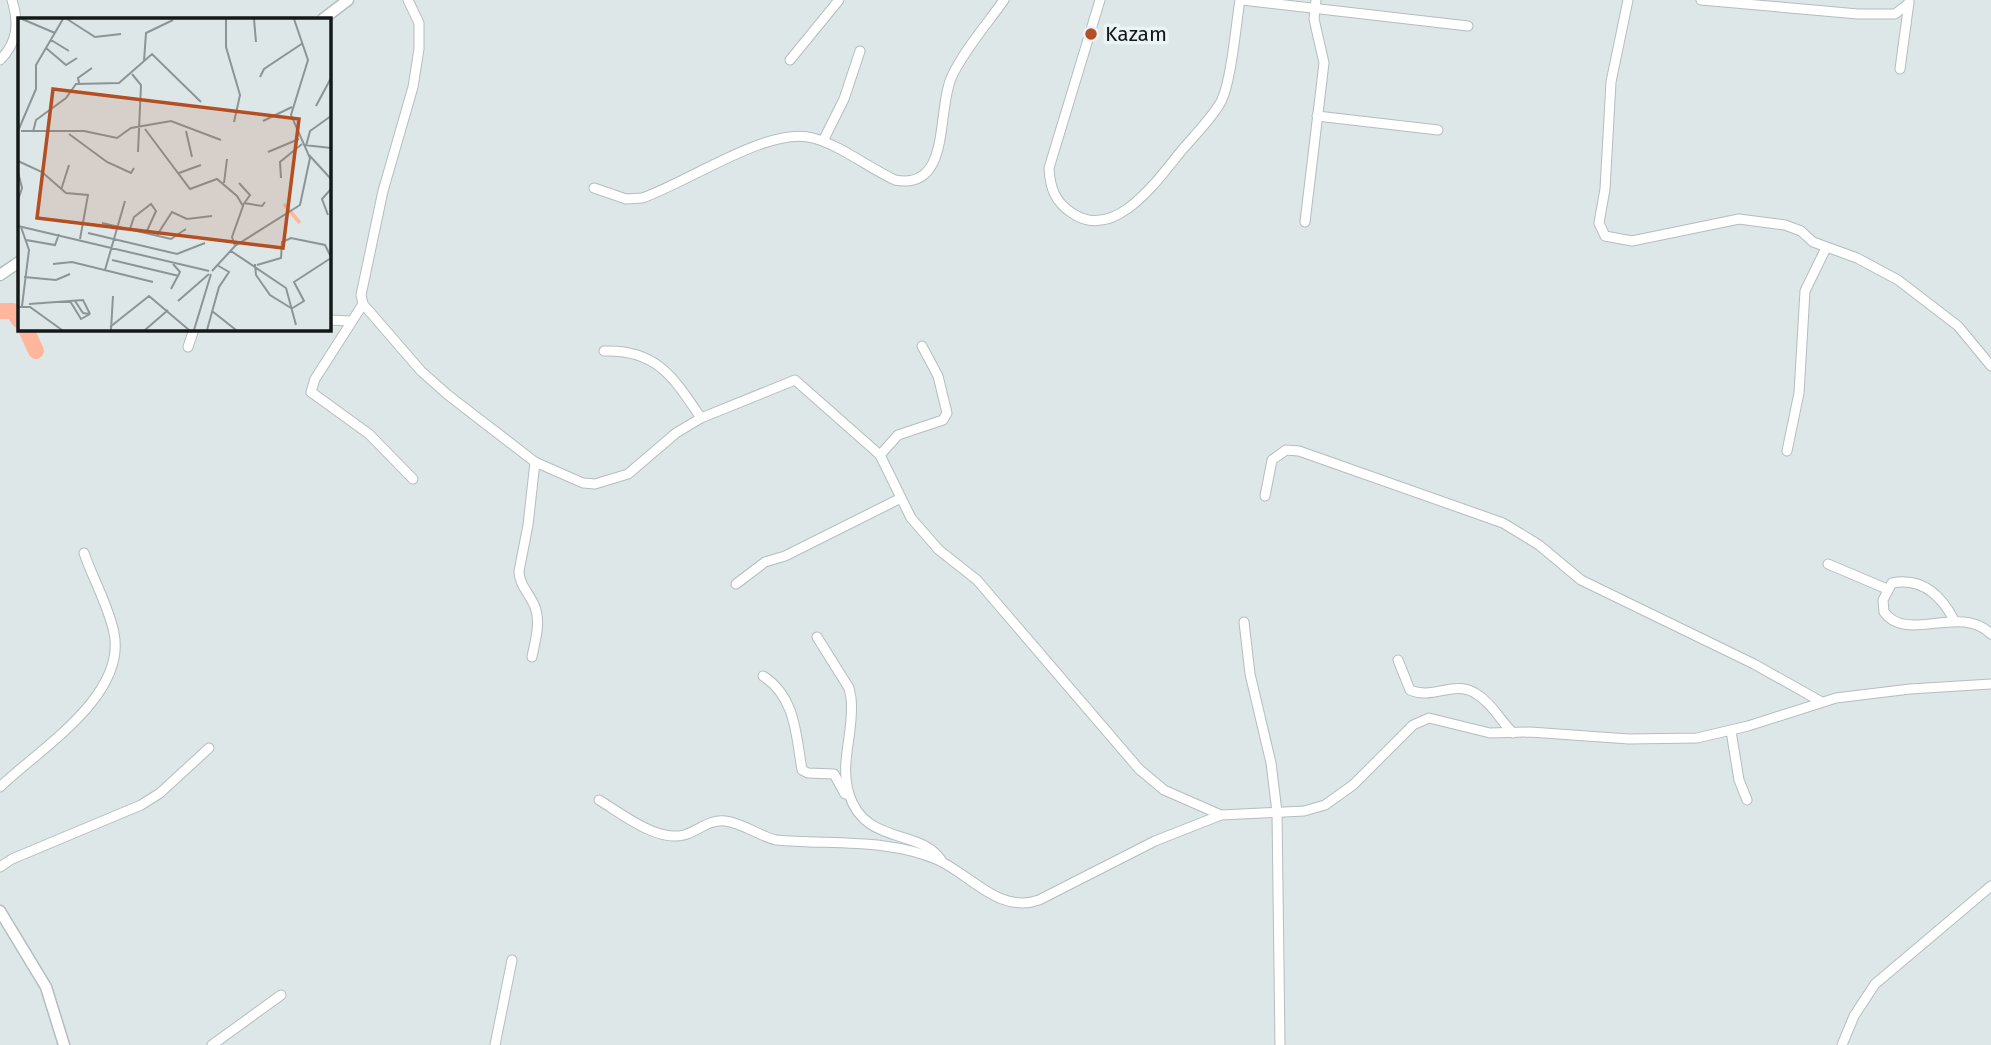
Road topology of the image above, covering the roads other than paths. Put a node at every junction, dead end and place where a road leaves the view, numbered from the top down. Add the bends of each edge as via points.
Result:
1 (12, 0) edge
2 (348, 0) edge
3 (408, 0) edge
4 (839, 0) edge
5 (1004, 0) edge
6 (1100, 0) edge
7 (1241, 0) edge
8 (1628, 0) edge
9 (1700, 0) edge
10 (1909, 2) edge
11 (1314, 4) edge
12 (324, 18) edge
13 (1468, 26) dead end
14 (860, 51) dead end
15 (0, 60) edge
16 (790, 60) dead end
17 (1900, 69) dead end
18 (1317, 116) junction
19 (1438, 130) dead end
20 (823, 141) junction
21 (594, 188) dead end
22 (1305, 222) dead end
23 (1826, 248) junction
24 (18, 263) edge
25 (0, 275) edge
26 (363, 304) junction
27 (331, 320) edge
28 (351, 321) junction
29 (193, 331) edge
30 (922, 346) dead end
31 (188, 347) dead end
32 (604, 351) dead end
33 (1991, 366) edge
34 (701, 418) junction
35 (1787, 451) dead end
36 (880, 455) junction
37 (535, 462) junction
38 (413, 479) dead end
39 (1265, 496) dead end
40 (899, 499) junction
41 (83, 553) dead end
42 (1828, 564) dead end
43 (736, 584) dead end
44 (1886, 589) junction
45 (1954, 620) junction
46 (1244, 622) dead end
47 (1991, 634) edge
48 (817, 637) dead end
49 (532, 657) dead end
50 (1398, 660) dead end
51 (763, 676) dead end
52 (1991, 684) edge
53 (1820, 701) junction
54 (1731, 731) junction
55 (1513, 733) junction
56 (209, 748) dead end
57 (0, 786) edge
58 (849, 796) junction
59 (599, 800) dead end
60 (1747, 800) dead end
61 (1277, 812) junction
62 (1221, 815) junction
63 (942, 862) junction
64 (0, 867) edge
65 (1991, 886) edge
66 (0, 911) edge
67 (512, 960) dead end
68 (281, 995) dead end
69 (64, 1045) edge
70 (212, 1045) edge
71 (495, 1045) edge
72 (1280, 1045) edge
73 (1842, 1045) edge

1 - 15 street via 17,28 12,45
2 - 12 street
3 - 26 street via 419,23 419,49 413,87 383,191
4 - 16 street
5 - 20 street via 953,76 935,160 920,178 895,180
6 - 7 street via 1049,168 1053,194 1062,207 1095,220 1114,216 1139,199 1221,103
7 - 11 street
8 - 23 street via 1611,82 1600,230 1617,240 1632,241 1721,221 1759,219 1801,231
9 - 10 street via 1858,14 1895,14
10 - 17 street
11 - 13 street
11 - 18 street via 1324,63
14 - 20 street
18 - 19 street
18 - 22 street
20 - 21 street via 800,135 776,138 638,199
23 - 33 street via 1883,270 1932,303
23 - 35 street via 1805,291 1799,393
24 - 25 street
26 - 28 street
26 - 37 street via 421,372
27 - 28 street
28 - 38 street via 311,392 369,434
29 - 31 street
30 - 36 street via 938,376 947,413 943,420 898,436
32 - 34 street via 625,350 659,364
34 - 36 street via 795,380
34 - 37 street via 617,479 583,483
36 - 40 street
37 - 49 street via 519,571 536,614
39 - 53 street via 1272,460 1286,450 1299,451 1484,515 1521,532 1581,580
40 - 43 street via 765,562
40 - 62 street via 939,550 977,580 1153,783
41 - 57 street via 114,631 106,680 89,708
42 - 44 street
44 - 45 street via 1892,583 1908,581 1930,589
44 - 45 street via 1884,612 1890,620 1910,625
45 - 47 street via 1981,626
46 - 61 street
48 - 58 street via 849,688
50 - 55 street via 1410,690 1430,694 1454,688 1469,690
51 - 58 street via 786,698 802,770 834,774
52 - 53 street
53 - 54 street
54 - 55 street via 1697,738 1642,739
54 - 60 street
55 - 61 street via 1480,732 1436,719 1421,720 1353,785 1325,805
56 - 64 street via 141,805
58 - 63 street via 873,826 936,852
59 - 63 street via 669,836 726,821 776,840 898,848
61 - 62 street
61 - 72 street
62 - 63 street via 1155,841 1032,903 1001,900
65 - 73 street via 1875,984
66 - 69 street via 46,988
67 - 71 street
68 - 70 street

